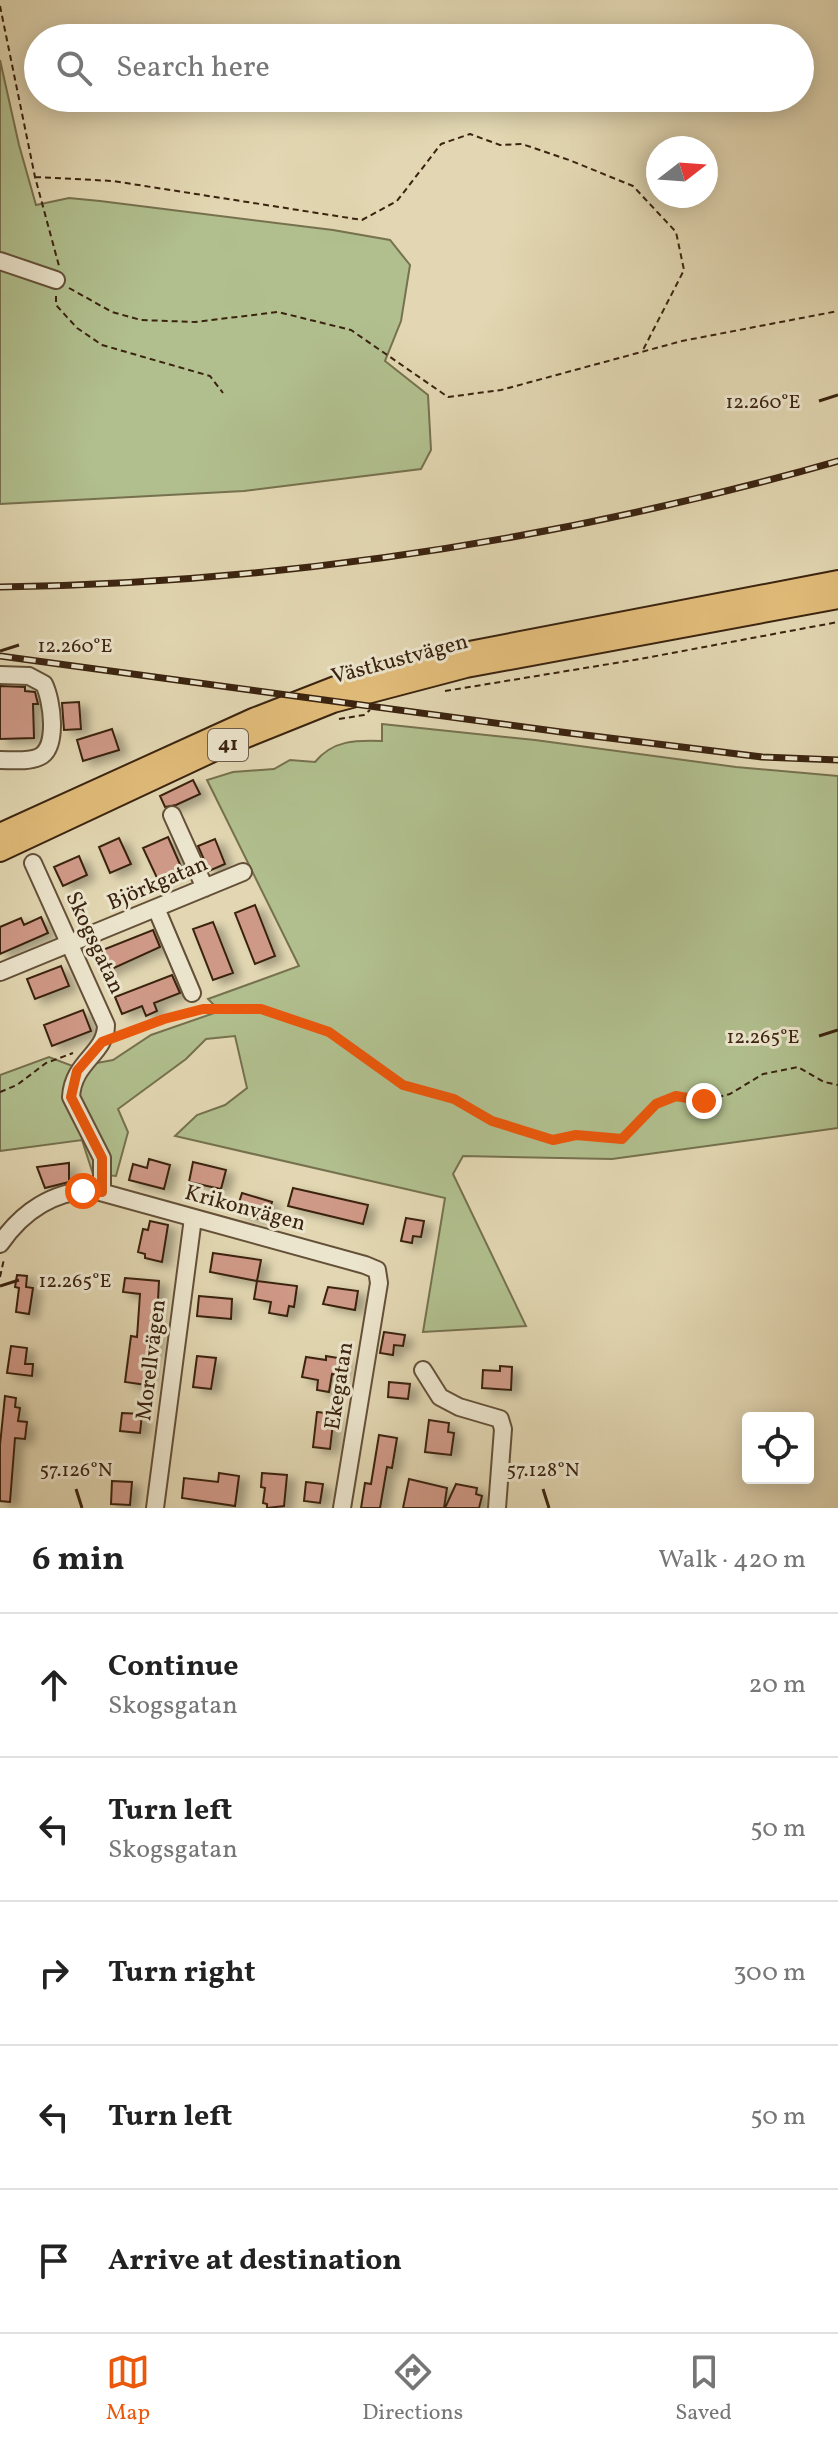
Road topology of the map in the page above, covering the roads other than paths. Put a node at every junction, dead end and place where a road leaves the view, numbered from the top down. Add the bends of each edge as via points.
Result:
1 (0, 261) edge
2 (56, 280) road end
3 (838, 581) edge
4 (838, 598) edge
5 (0, 675) edge
6 (0, 760) edge
7 (172, 815) dead end
8 (0, 834) edge
9 (0, 851) edge
10 (33, 863) dead end
11 (243, 872) dead end
12 (205, 888) junction
13 (156, 908) junction
14 (71, 944) junction
15 (0, 972) edge
16 (192, 993) dead end
17 (102, 1192) junction
18 (193, 1218) junction
19 (0, 1244) edge
20 (377, 1270) joint
21 (423, 1370) dead end
22 (155, 1508) edge
23 (342, 1508) edge
24 (497, 1508) edge

1 - 2 street
3 - 8 main road, Västkustvägen / 41 via 464,653 343,684 241,724
4 - 9 main road, Västkustvägen / 41 via 466,667 333,702 226,745
5 - 6 street via 29,676 44,684 51,703 51,740 37,758
7 - 12 street
10 - 14 street, Skogsgatan
11 - 12 street, Björkgatan
12 - 13 street, Björkgatan
13 - 14 street, Björkgatan
13 - 16 street
14 - 15 street, Björkgatan
14 - 17 street, Skogsgatan via 104,1017 106,1034 77,1071 71,1097 102,1158
17 - 18 street, Krikonvägen
17 - 19 street via 72,1192 46,1201 23,1217
18 - 20 street, Krikonvägen
18 - 22 street, Morellvägen
20 - 23 street, Ekegatan
21 - 24 street via 440,1397 500,1419

